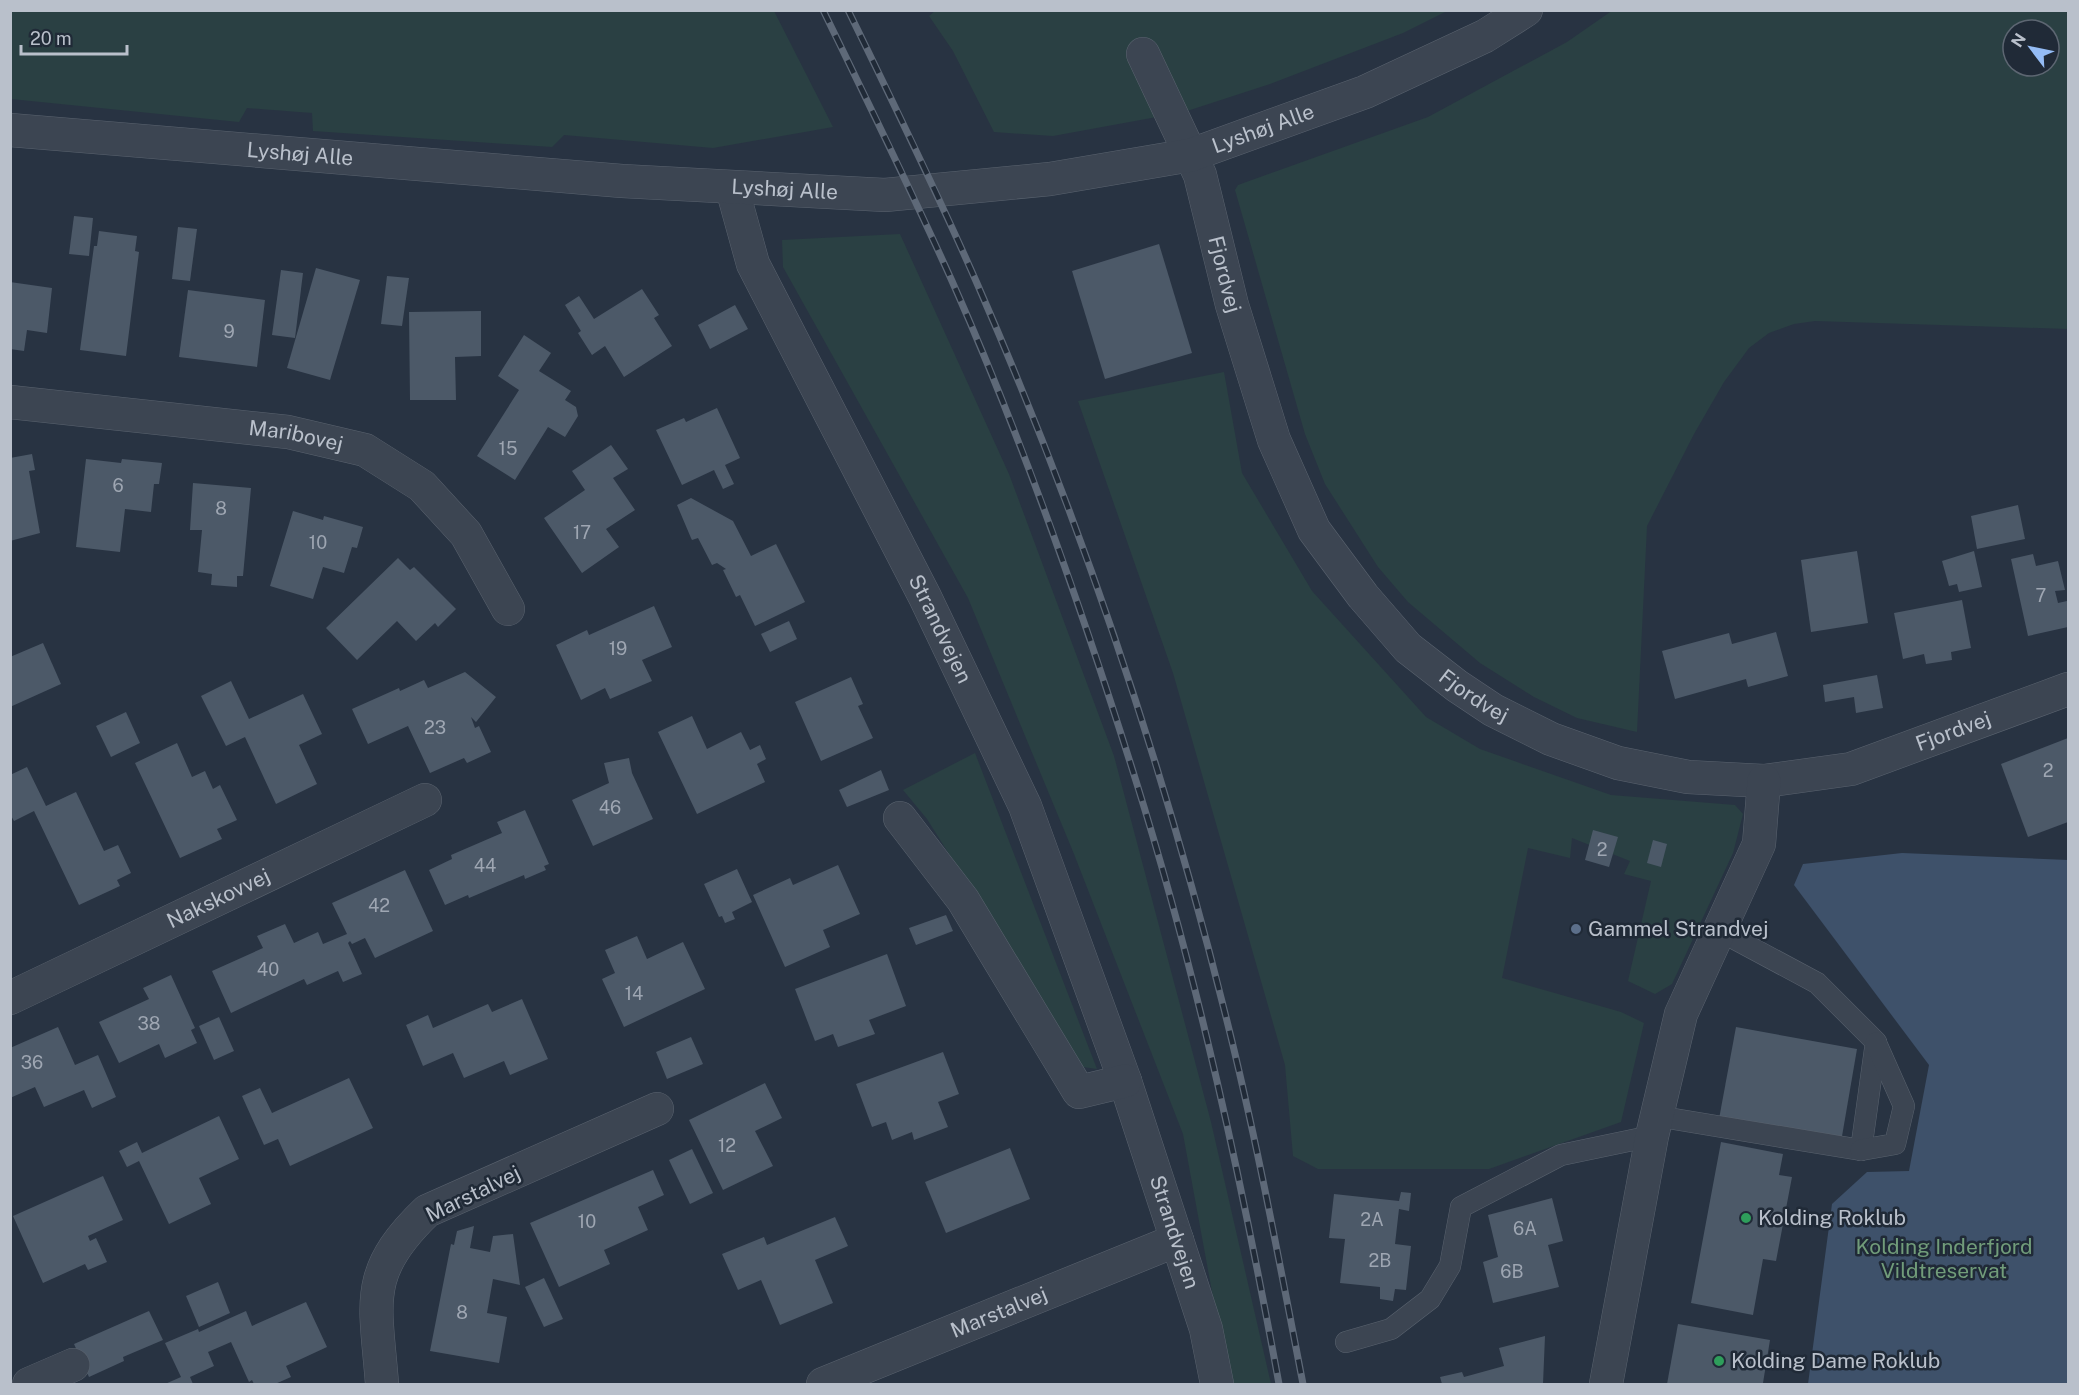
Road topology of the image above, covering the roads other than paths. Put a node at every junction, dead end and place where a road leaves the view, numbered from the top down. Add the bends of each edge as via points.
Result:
1 (1526, 10) edge
2 (1143, 54) dead end
3 (10, 130) edge
4 (1191, 155) junction
5 (732, 188) junction
6 (10, 402) edge
7 (508, 609) dead end
8 (2068, 689) edge
9 (1764, 781) junction
10 (425, 800) dead end
11 (900, 818) dead end
12 (1720, 931) junction
13 (10, 998) edge
14 (1876, 1042) junction
15 (1125, 1081) junction
16 (657, 1109) dead end
17 (1654, 1126) junction
18 (1861, 1150) junction
19 (1177, 1240) junction
20 (1346, 1342) dead end
21 (73, 1365) dead end
22 (29, 1384) edge
23 (382, 1384) edge
24 (823, 1384) edge
25 (1217, 1384) edge
26 (1606, 1384) edge

1 - 4 street, Lyshøj Alle via 1485,36 1365,92
2 - 4 street, Fjordvej
3 - 5 street, Lyshøj Alle
4 - 5 street, Lyshøj Alle via 1050,179 885,195
4 - 9 street, Fjordvej via 1200,175 1232,305 1278,449 1314,530 1408,648 1492,710 1551,740 1618,763 1688,777
5 - 15 street, Strandvejen via 753,264 925,597 1025,806
6 - 7 street, Maribovej via 288,432 365,450 422,486 466,534
8 - 9 street, Fjordvej via 1851,769
9 - 12 street via 1759,844
10 - 13 street, Nakskovvej
11 - 15 street via 963,900 1079,1092
12 - 14 lane via 1817,983
12 - 17 street via 1681,1014
14 - 18 lane
14 - 18 lane via 1904,1106 1895,1144
15 - 19 street, Strandvejen
16 - 23 street, Marstalvej via 427,1211 404,1234 383,1265 375,1295
17 - 18 lane
17 - 20 lane via 1561,1155 1461,1207 1449,1266 1430,1299 1391,1329
17 - 26 street
19 - 24 street, Marstalvej
19 - 25 street, Strandvejen via 1206,1329
21 - 22 street

